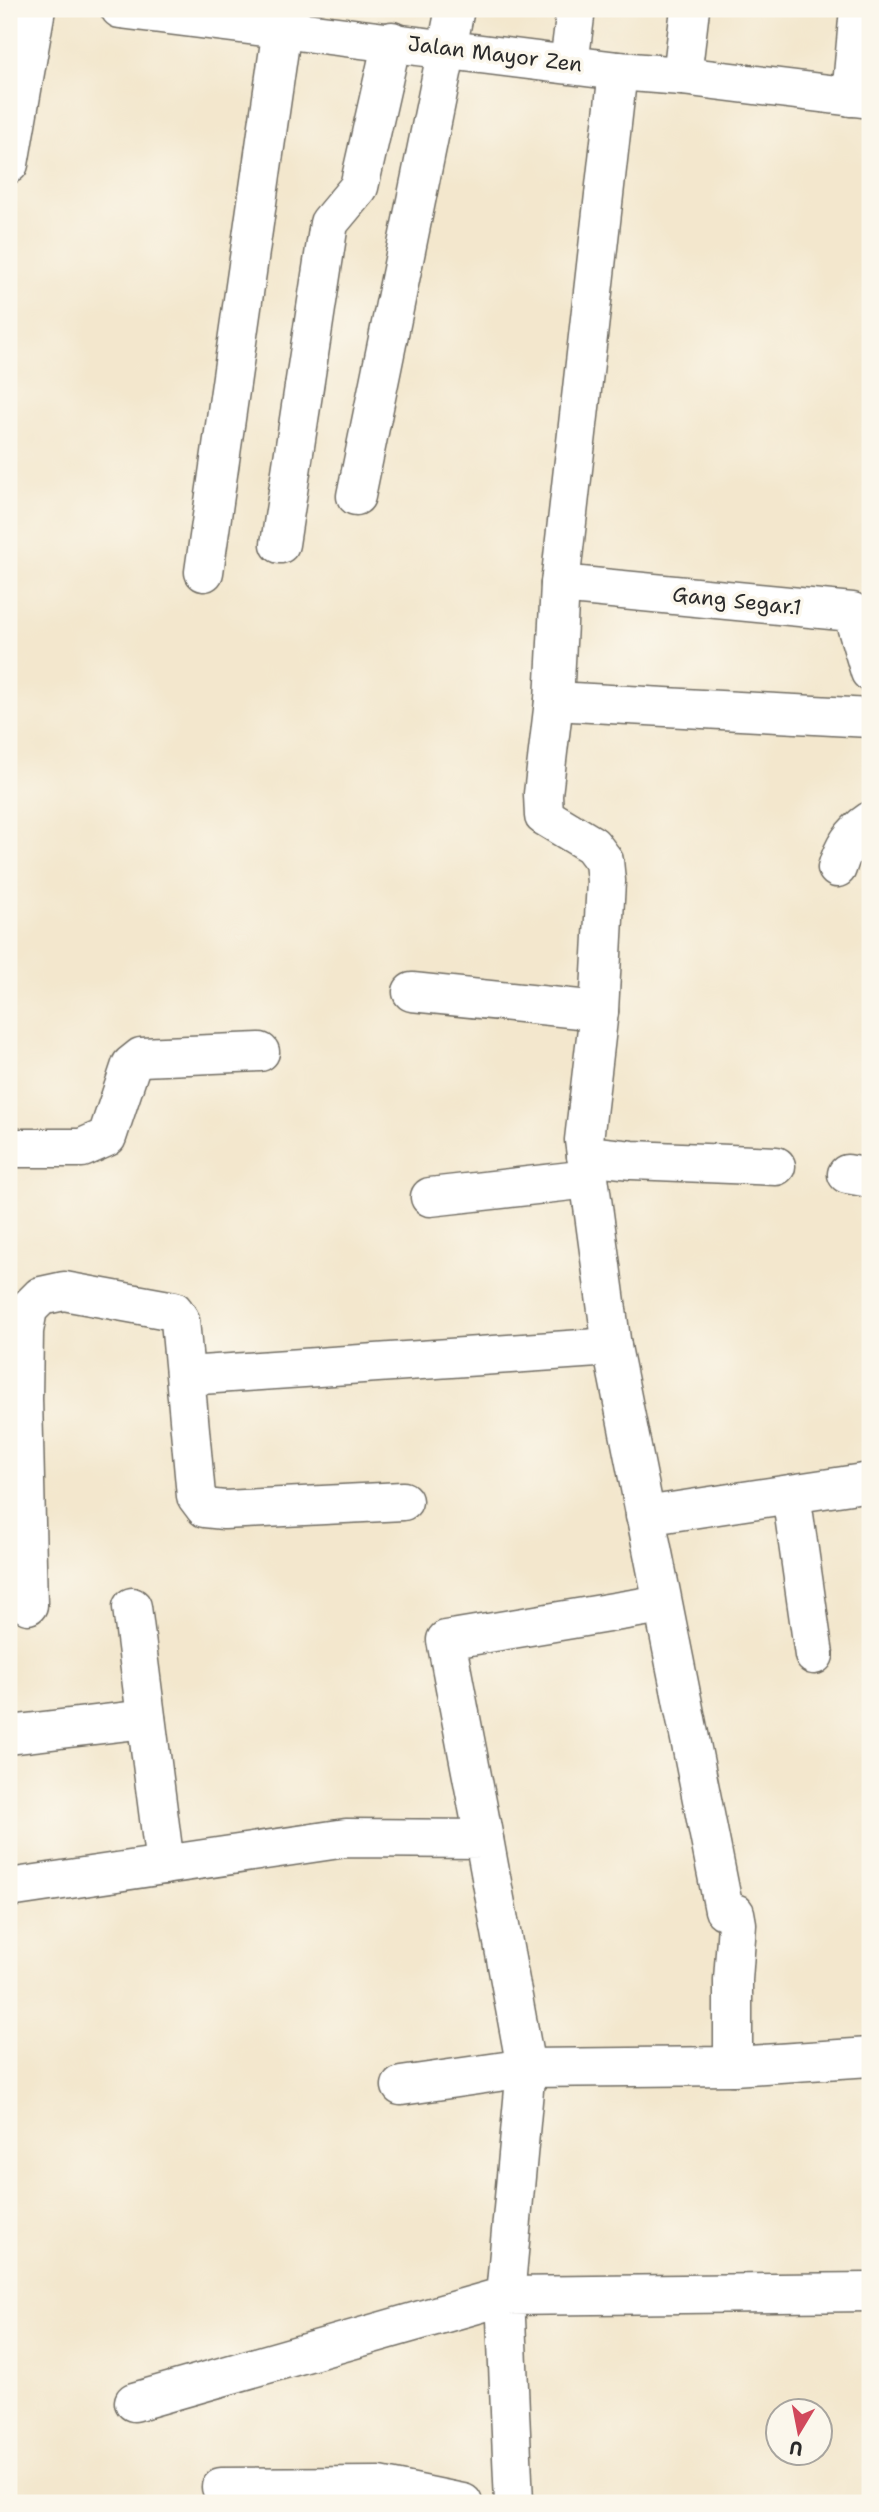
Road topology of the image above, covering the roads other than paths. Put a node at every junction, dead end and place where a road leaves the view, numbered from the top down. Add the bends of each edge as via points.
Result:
1 (36, 9) edge
2 (120, 9) edge
3 (455, 9) edge
4 (576, 9) edge
5 (690, 9) edge
6 (859, 9) edge
7 (211, 14) edge
8 (282, 28) junction
9 (391, 41) junction
10 (447, 48) junction
11 (569, 64) junction
12 (618, 71) junction
13 (682, 76) junction
14 (861, 98) edge
15 (9, 164) edge
16 (355, 496) dead end
17 (279, 544) dead end
18 (204, 572) dead end
19 (560, 584) junction
20 (870, 672) edge
21 (554, 701) junction
22 (870, 718) edge
23 (870, 821) edge
24 (837, 868) dead end
25 (412, 992) dead end
26 (599, 1011) junction
27 (260, 1052) dead end
28 (9, 1149) edge
29 (776, 1166) dead end
30 (588, 1167) junction
31 (430, 1197) dead end
32 (612, 1347) junction
33 (186, 1376) junction
34 (16, 1400) edge
35 (870, 1482) edge
36 (791, 1494) junction
37 (403, 1501) dead end
38 (645, 1516) junction
39 (662, 1604) junction
40 (28, 1605) dead end
41 (132, 1607) dead end
42 (814, 1656) dead end
43 (146, 1719) junction
44 (9, 1735) edge
45 (484, 1839) junction
46 (165, 1865) junction
47 (9, 1888) edge
48 (870, 2057) edge
49 (733, 2066) junction
50 (526, 2068) junction
51 (401, 2086) dead end
52 (870, 2292) edge
53 (505, 2296) junction
54 (134, 2402) dead end
55 (221, 2487) dead end
56 (463, 2503) edge
57 (514, 2503) edge

1 - 15 street
2 - 7 street, Jalan Mayor Zen
3 - 10 street
4 - 11 street
5 - 13 street
6 - 14 street
7 - 8 street, Jalan Mayor Zen
8 - 9 street, Jalan Mayor Zen
8 - 18 street
9 - 10 street, Jalan Mayor Zen
9 - 17 street via 359,187 330,223
10 - 11 street, Jalan Mayor Zen
10 - 16 street
11 - 12 street, Jalan Mayor Zen
12 - 13 street, Jalan Mayor Zen
12 - 19 street
13 - 14 street, Jalan Mayor Zen
19 - 20 street, Gang Segar.1 via 852,612
19 - 21 street
21 - 22 street
21 - 26 street via 544,816 592,845 604,861
23 - 24 street via 844,848
25 - 26 street
26 - 30 street via 584,1140
27 - 28 street via 141,1057 131,1065 107,1137 82,1148
29 - 30 street via 632,1160
30 - 31 street
30 - 32 street
32 - 33 street
32 - 38 street
33 - 34 street via 180,1320 174,1311 64,1291 41,1296 28,1310
33 - 37 street via 196,1496 205,1508
34 - 40 street
35 - 36 street
36 - 38 street
36 - 42 street
38 - 39 street
39 - 45 street via 446,1640
39 - 49 street via 723,1910 735,1913 737,1924
41 - 43 street
43 - 44 street
43 - 46 street
45 - 46 street via 346,1838
45 - 50 street
46 - 47 street
48 - 49 street
49 - 50 street
50 - 51 street
50 - 53 street
52 - 53 street
53 - 54 street
53 - 57 street
55 - 56 street via 380,2486

